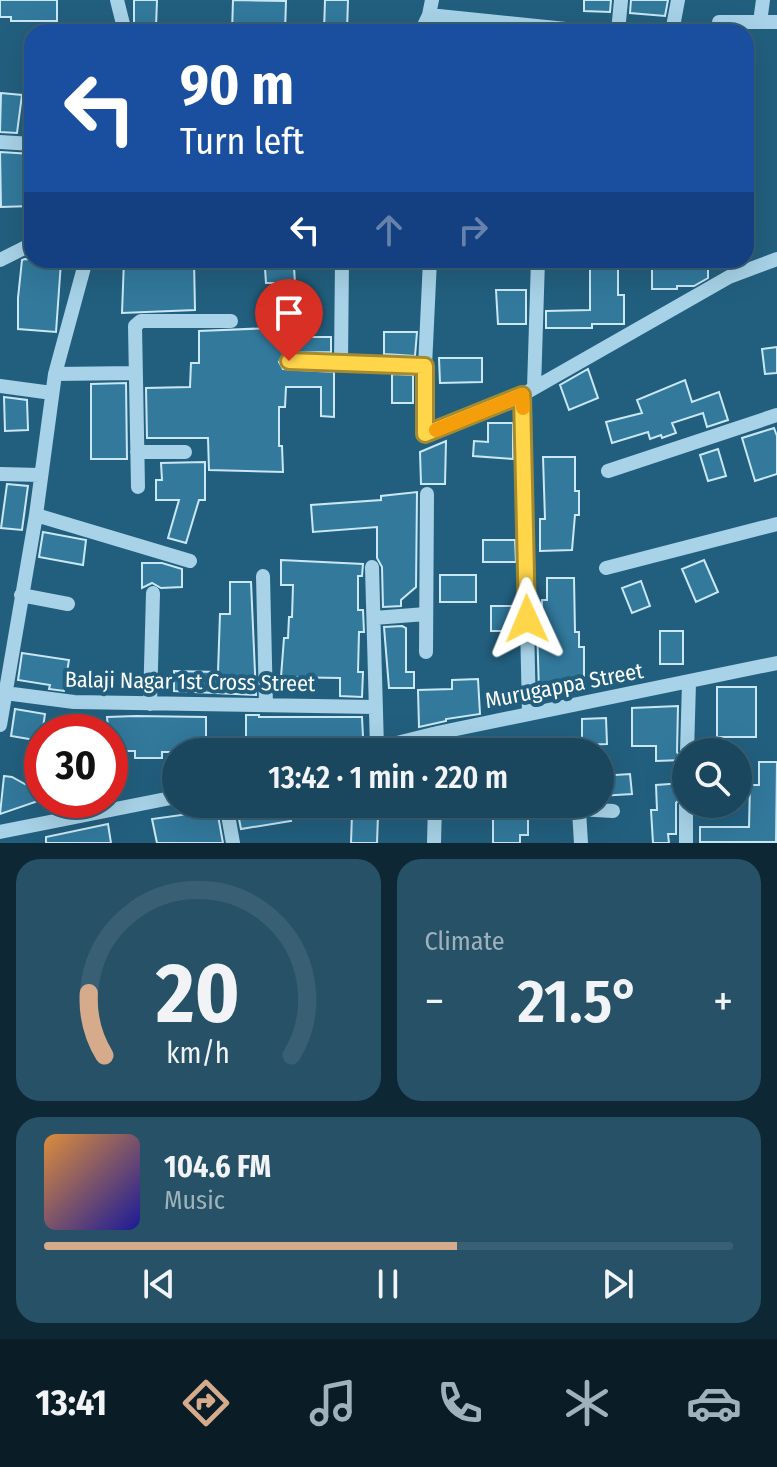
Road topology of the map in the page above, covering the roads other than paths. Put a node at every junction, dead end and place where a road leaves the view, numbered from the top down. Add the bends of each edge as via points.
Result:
1 (117, 0) edge
2 (432, 0) edge
3 (621, 0) edge
4 (678, 0) edge
5 (763, 0) edge
6 (429, 15) junction
7 (719, 22) dead end
8 (760, 22) junction
9 (777, 22) edge
10 (123, 24) edge
11 (425, 24) edge
12 (493, 24) edge
13 (619, 24) edge
14 (674, 24) edge
15 (0, 142) edge
16 (24, 144) edge
17 (24, 248) edge
18 (777, 259) edge
19 (0, 260) edge
20 (754, 264) edge
21 (756, 267) joint
22 (84, 268) edge
23 (342, 268) edge
24 (430, 268) edge
25 (537, 268) edge
26 (753, 268) edge
27 (231, 321) dead end
28 (289, 361) dead end
29 (341, 362) junction
30 (425, 366) junction
31 (135, 373) junction
32 (55, 374) junction
33 (0, 386) edge
34 (528, 392) junction
35 (52, 393) junction
36 (777, 415) edge
37 (137, 452) junction
38 (185, 452) dead end
39 (608, 471) dead end
40 (0, 474) edge
41 (40, 475) junction
42 (138, 487) dead end
43 (427, 494) dead end
44 (36, 515) junction
45 (777, 524) edge
46 (190, 561) dead end
47 (372, 567) dead end
48 (606, 568) dead end
49 (263, 576) dead end
50 (153, 593) dead end
51 (21, 595) junction
52 (68, 604) dead end
53 (426, 614) junction
54 (374, 618) junction
55 (426, 652) dead end
56 (777, 663) edge
57 (689, 683) junction
58 (5, 693) junction
59 (150, 704) junction
60 (266, 705) junction
61 (375, 707) junction
62 (529, 714) junction
63 (0, 721) edge
64 (437, 733) junction
65 (377, 738) edge
66 (417, 738) edge
67 (437, 738) edge
68 (687, 738) edge
69 (162, 800) edge
70 (229, 818) edge
71 (435, 818) edge
72 (579, 818) edge
73 (686, 818) edge
74 (0, 832) edge
75 (233, 843) edge
76 (434, 843) edge
77 (581, 843) edge
78 (686, 843) edge

1 - 10 street
2 - 6 street
3 - 13 street
4 - 14 street
5 - 8 street
6 - 11 street
6 - 12 street
7 - 8 street
8 - 9 street
15 - 16 street
17 - 19 street
18 - 21 street
20 - 21 street
22 - 32 street
23 - 29 street
24 - 30 street
25 - 34 street
26 - 34 street
27 - 31 street via 138,322
28 - 29 street
29 - 30 street
30 - 34 street via 425,434
31 - 32 street
31 - 37 street
32 - 35 street
33 - 35 street
34 - 62 street
35 - 41 street
36 - 39 street
37 - 38 street
37 - 42 street
40 - 41 street
41 - 44 street
43 - 53 street
44 - 46 street
44 - 51 street
45 - 48 street
47 - 54 street
49 - 60 street
50 - 59 street
51 - 52 street
51 - 58 street
53 - 54 street
53 - 55 street
54 - 61 street
56 - 57 street, Murugappa Street
57 - 62 street, Murugappa Street
57 - 68 street
58 - 59 street, Balaji Nagar 1st Cross Street
58 - 63 street
59 - 60 street, Balaji Nagar 1st Cross Street
60 - 61 street, Balaji Nagar 1st Cross Street
61 - 65 street
62 - 64 street, Murugappa Street
64 - 66 street, Murugappa Street
64 - 67 street
69 - 74 street
70 - 75 street
71 - 76 street
72 - 77 street
73 - 78 street

